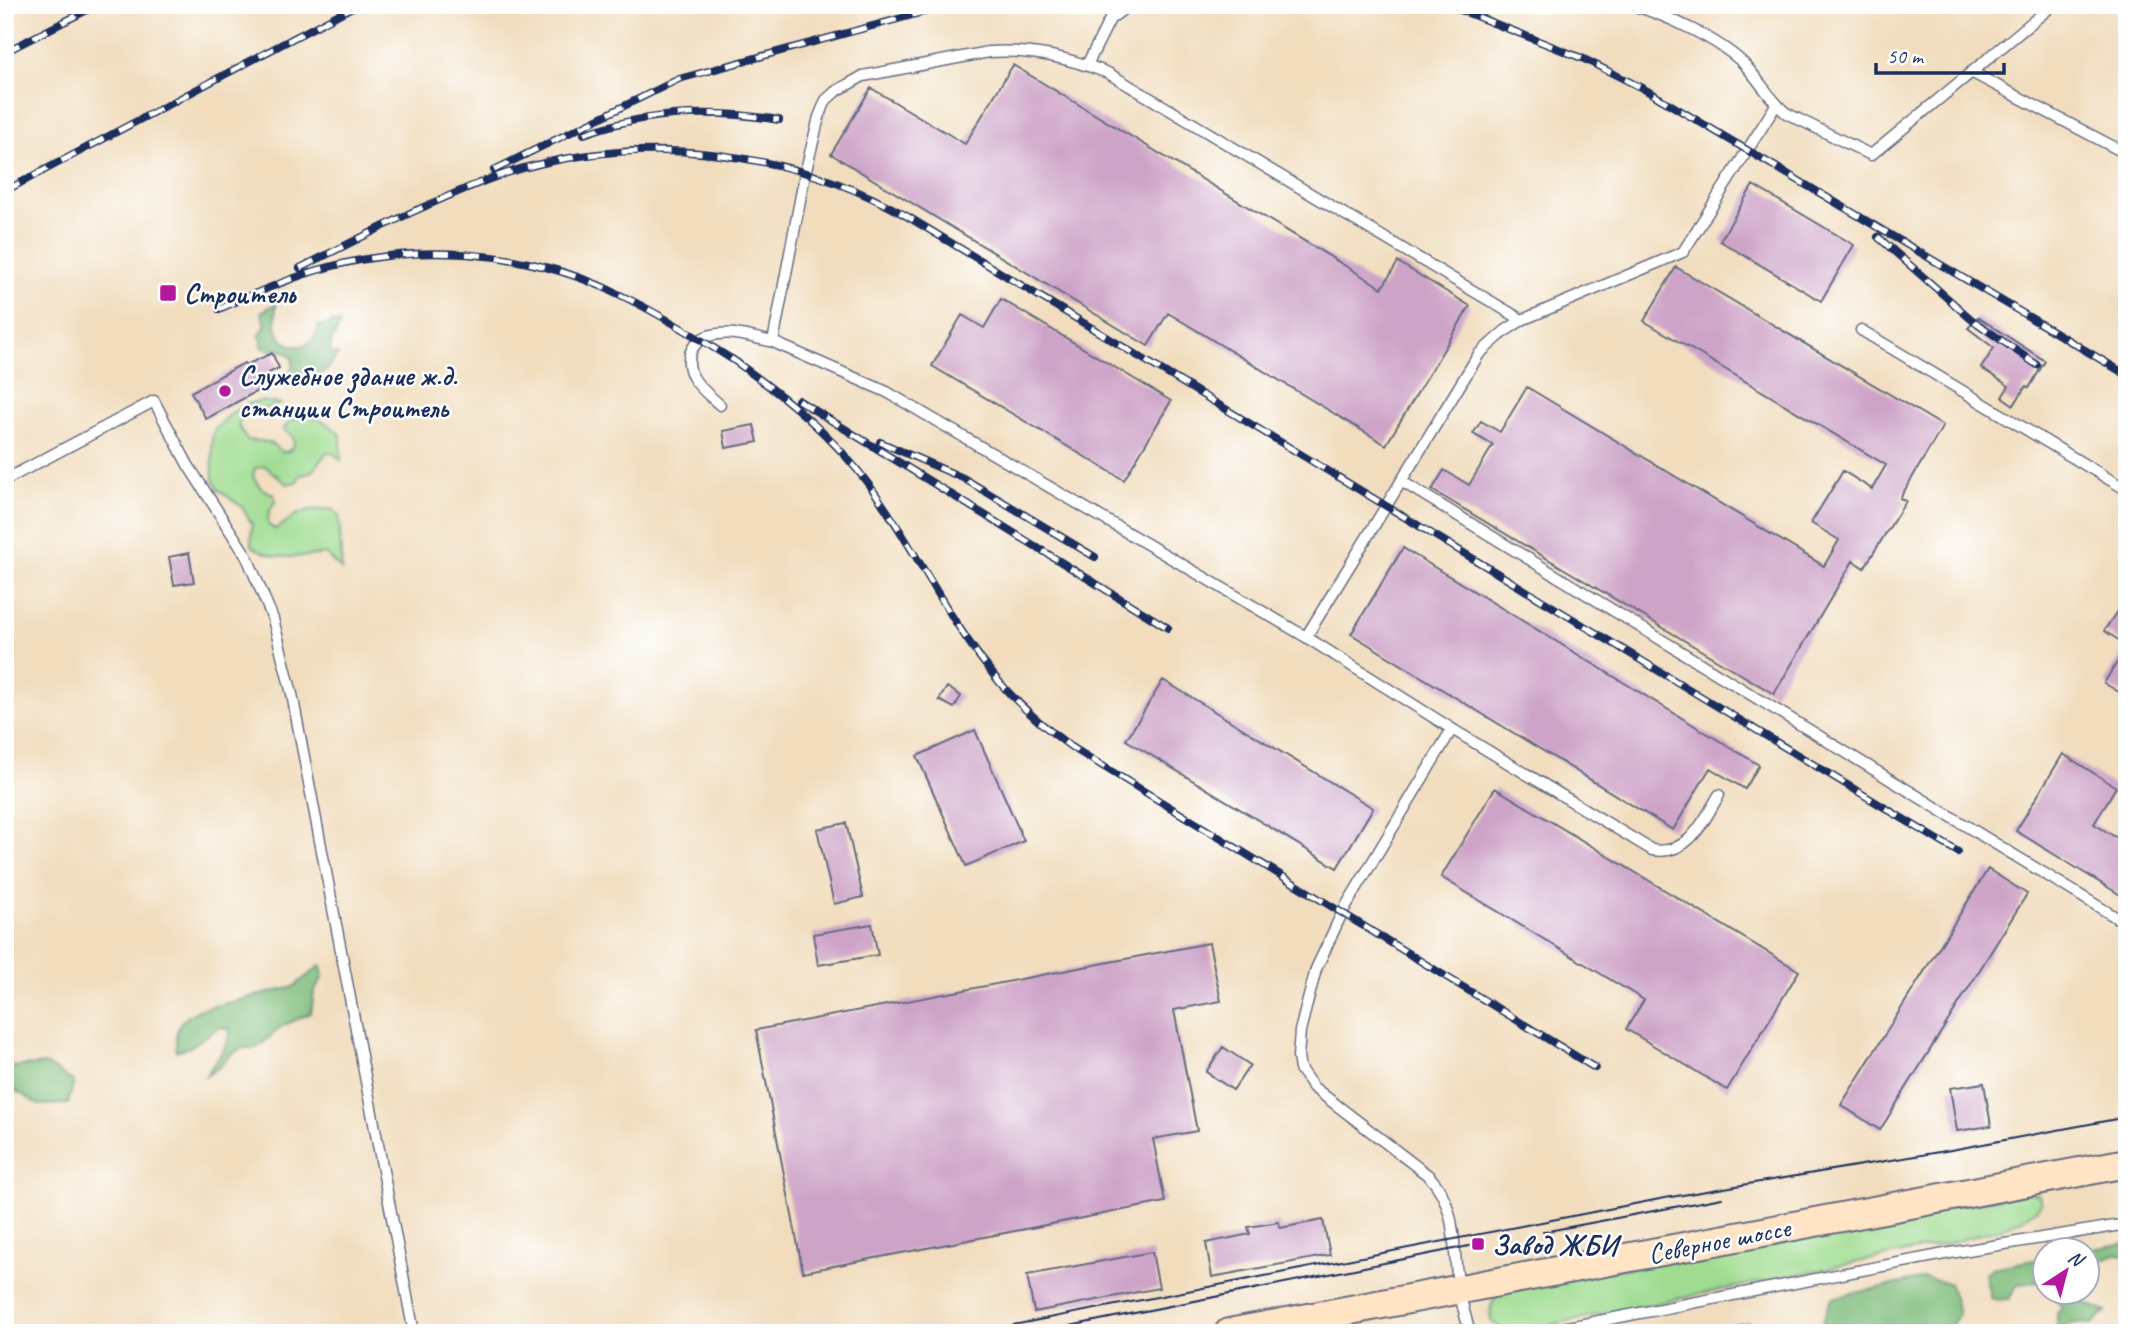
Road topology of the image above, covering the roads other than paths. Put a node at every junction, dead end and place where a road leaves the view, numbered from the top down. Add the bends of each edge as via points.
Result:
1 (1129, 5) edge
2 (1632, 5) edge
3 (2053, 5) edge
4 (1087, 65) junction
5 (1972, 72) junction
6 (1776, 105) junction
7 (2127, 153) edge
8 (1522, 320) junction
9 (1861, 330) dead end
10 (773, 342) junction
11 (720, 405) dead end
12 (5, 480) edge
13 (1401, 481) junction
14 (2127, 490) edge
15 (1306, 637) junction
16 (1451, 729) junction
17 (1719, 795) dead end
18 (2127, 924) edge
19 (2127, 1163) edge
20 (2127, 1224) edge
21 (1459, 1289) junction
22 (414, 1333) edge
23 (1229, 1333) edge
24 (1470, 1333) edge
25 (1537, 1333) edge

1 - 4 lane via 1110,19
2 - 6 lane via 1724,48 1743,63
3 - 5 lane
4 - 8 lane via 1133,86
4 - 10 lane via 1029,51 989,52 863,76 835,92 822,109 805,174
5 - 6 lane via 1871,155 1796,120
5 - 7 lane
6 - 8 lane via 1683,252
8 - 13 lane via 1479,354
9 - 14 lane
10 - 11 lane via 721,334 693,346 689,353 693,378
10 - 15 lane via 887,392
12 - 22 lane via 154,401 188,465 247,556 272,619 292,694
13 - 15 lane
13 - 18 lane
15 - 16 lane
16 - 17 lane via 1652,850 1673,850 1695,835
16 - 21 lane via 1325,947 1300,1031 1298,1058 1313,1087 1442,1190 1453,1233
19 - 21 main road, Северное шоссе
20 - 25 lane via 1950,1253
21 - 23 main road, Северное шоссе
21 - 24 lane

